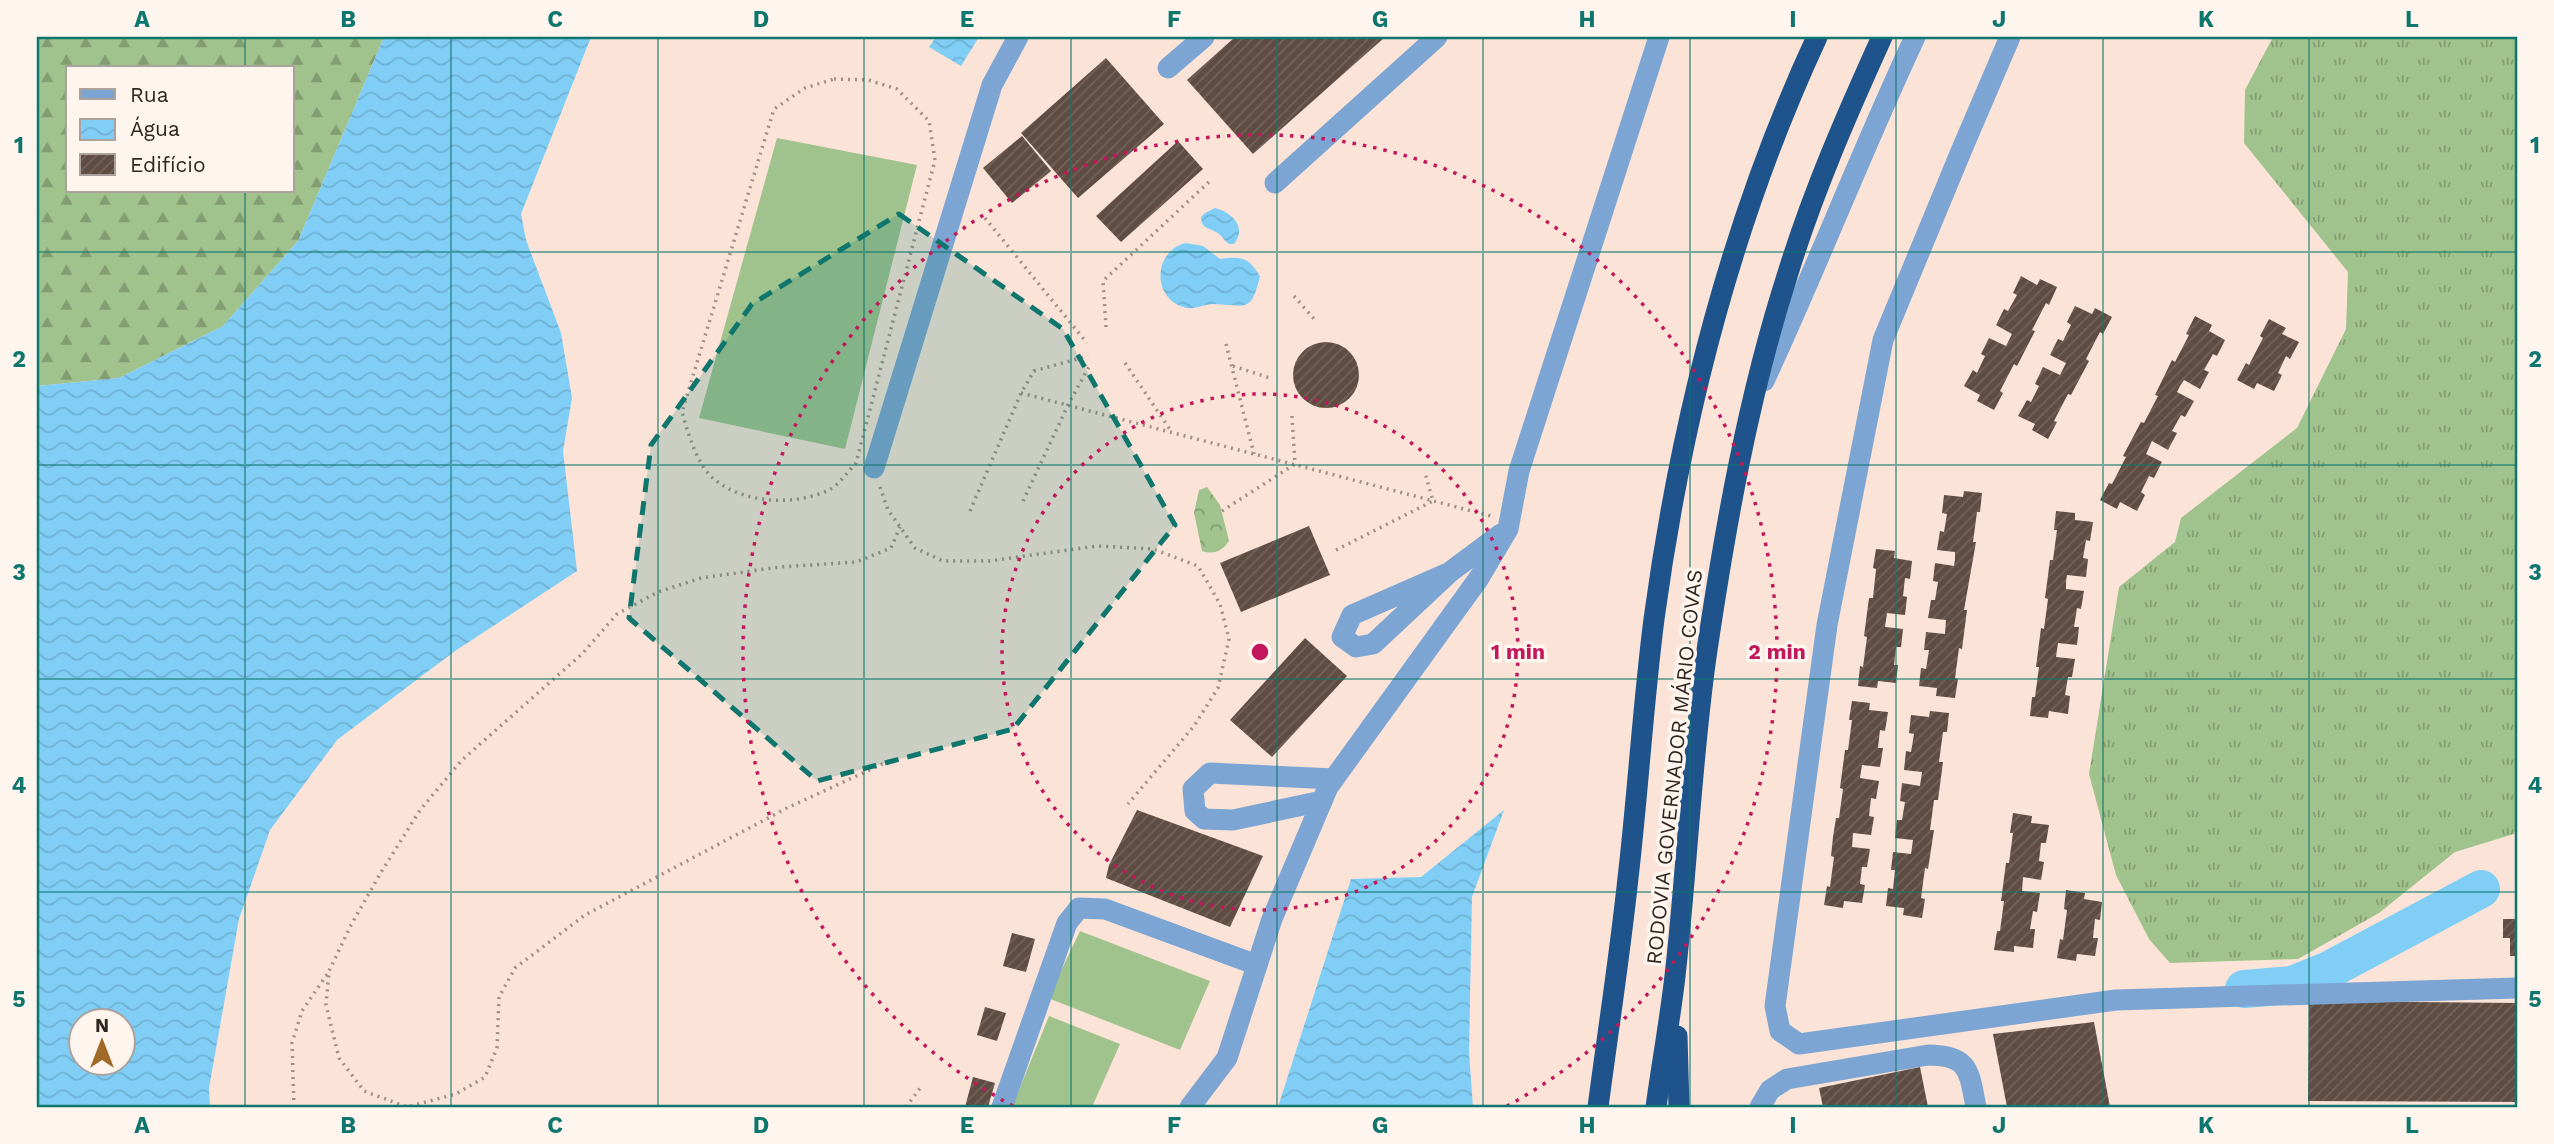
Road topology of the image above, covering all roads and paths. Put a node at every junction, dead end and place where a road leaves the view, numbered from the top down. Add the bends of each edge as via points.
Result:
1 (1018, 37) edge
2 (1204, 37) edge
3 (1437, 37) edge
4 (1659, 37) edge
5 (1816, 37) edge
6 (1882, 37) edge
7 (1915, 37) edge
8 (2010, 37) edge
9 (1168, 68) dead end
10 (805, 88) joint
11 (1211, 180) dead end
12 (1275, 183) dead end
13 (985, 218) dead end
14 (1294, 296) dead end
15 (1315, 320) dead end
16 (1106, 327) dead end
17 (1087, 343) dead end
18 (1226, 344) dead end
19 (1088, 356) dead end
20 (1091, 363) dead end
21 (1125, 363) dead end
22 (1233, 366) junction
23 (1273, 379) dead end
24 (1021, 393) junction
25 (1754, 401) junction
26 (1068, 405) junction
27 (1292, 416) dead end
28 (1172, 432) junction
29 (1254, 454) junction
30 (1295, 464) junction
31 (874, 468) joint
32 (1426, 473) dead end
33 (1023, 501) dead end
34 (1433, 501) junction
35 (970, 511) dead end
36 (1222, 511) dead end
37 (1509, 525) junction
38 (900, 527) junction
39 (1336, 550) dead end
40 (1450, 572) junction
41 (889, 761) dead end
42 (1334, 779) junction
43 (1322, 802) junction
44 (1128, 804) dead end
45 (1257, 965) junction
46 (329, 971) junction
47 (1675, 975) junction
48 (2517, 988) edge
49 (921, 1087) dead end
50 (294, 1107) edge
51 (906, 1107) edge
52 (1002, 1107) edge
53 (1190, 1107) edge
54 (1598, 1107) edge
55 (1656, 1107) edge
56 (1679, 1107) edge
57 (1760, 1107) edge
58 (1976, 1107) edge

1 - 31 street via 992,85
2 - 9 street
3 - 12 street
4 - 37 street via 1519,471
5 - 54 highway, RODOVIA GOVERNADOR MÁRIO COVAS via 1751,200 1691,412 1654,620 1628,880
6 - 25 highway, RODOVIA GOVERNADOR MÁRIO COVAS via 1853,99 1787,273
7 - 25 street
8 - 48 street via 1883,340 1827,625 1775,1006 1780,1031 1799,1044 2116,1000
10 - 10 path via 774,109 682,412 691,446 714,479 751,498 795,501 832,489 856,463 934,160 929,121 897,89 867,80 834,79
11 - 16 path via 1103,281
13 - 17 path
14 - 15 path
18 - 22 path
19 - 24 path via 1034,371
20 - 26 path
21 - 28 path
22 - 23 path
22 - 29 path
24 - 26 path
24 - 35 path
25 - 47 highway, RODOVIA GOVERNADOR MÁRIO COVAS via 1706,658
26 - 28 path
26 - 33 path
27 - 30 path
28 - 29 path
29 - 30 path
30 - 34 path
30 - 36 path
31 - 38 path via 888,510
32 - 34 path
34 - 37 path
34 - 39 path
37 - 40 street
37 - 42 street via 1479,578
38 - 44 path via 915,548 943,561 989,561 1097,546 1153,549 1198,566 1220,604 1229,639 1218,688 1194,726
38 - 46 path via 891,548 856,562 701,578 658,592 617,614 582,654 462,760 420,810
40 - 40 street via 1352,615 1342,637 1356,647 1373,644
41 - 46 path via 787,807 585,915 515,968 499,997 496,1048 485,1077 456,1094 407,1107 364,1091 339,1058 327,1005
42 - 43 street
42 - 43 street via 1210,773 1193,789 1195,811 1204,819 1233,820
43 - 45 street
45 - 52 street via 1105,909 1079,908 1067,923
45 - 53 street via 1227,1058
46 - 50 path via 302,1011 292,1042
47 - 55 highway, RODOVIA GOVERNADOR MÁRIO COVAS
47 - 56 highway
49 - 51 path
57 - 58 street via 1770,1090 1787,1079 1928,1055 1949,1055 1961,1061

